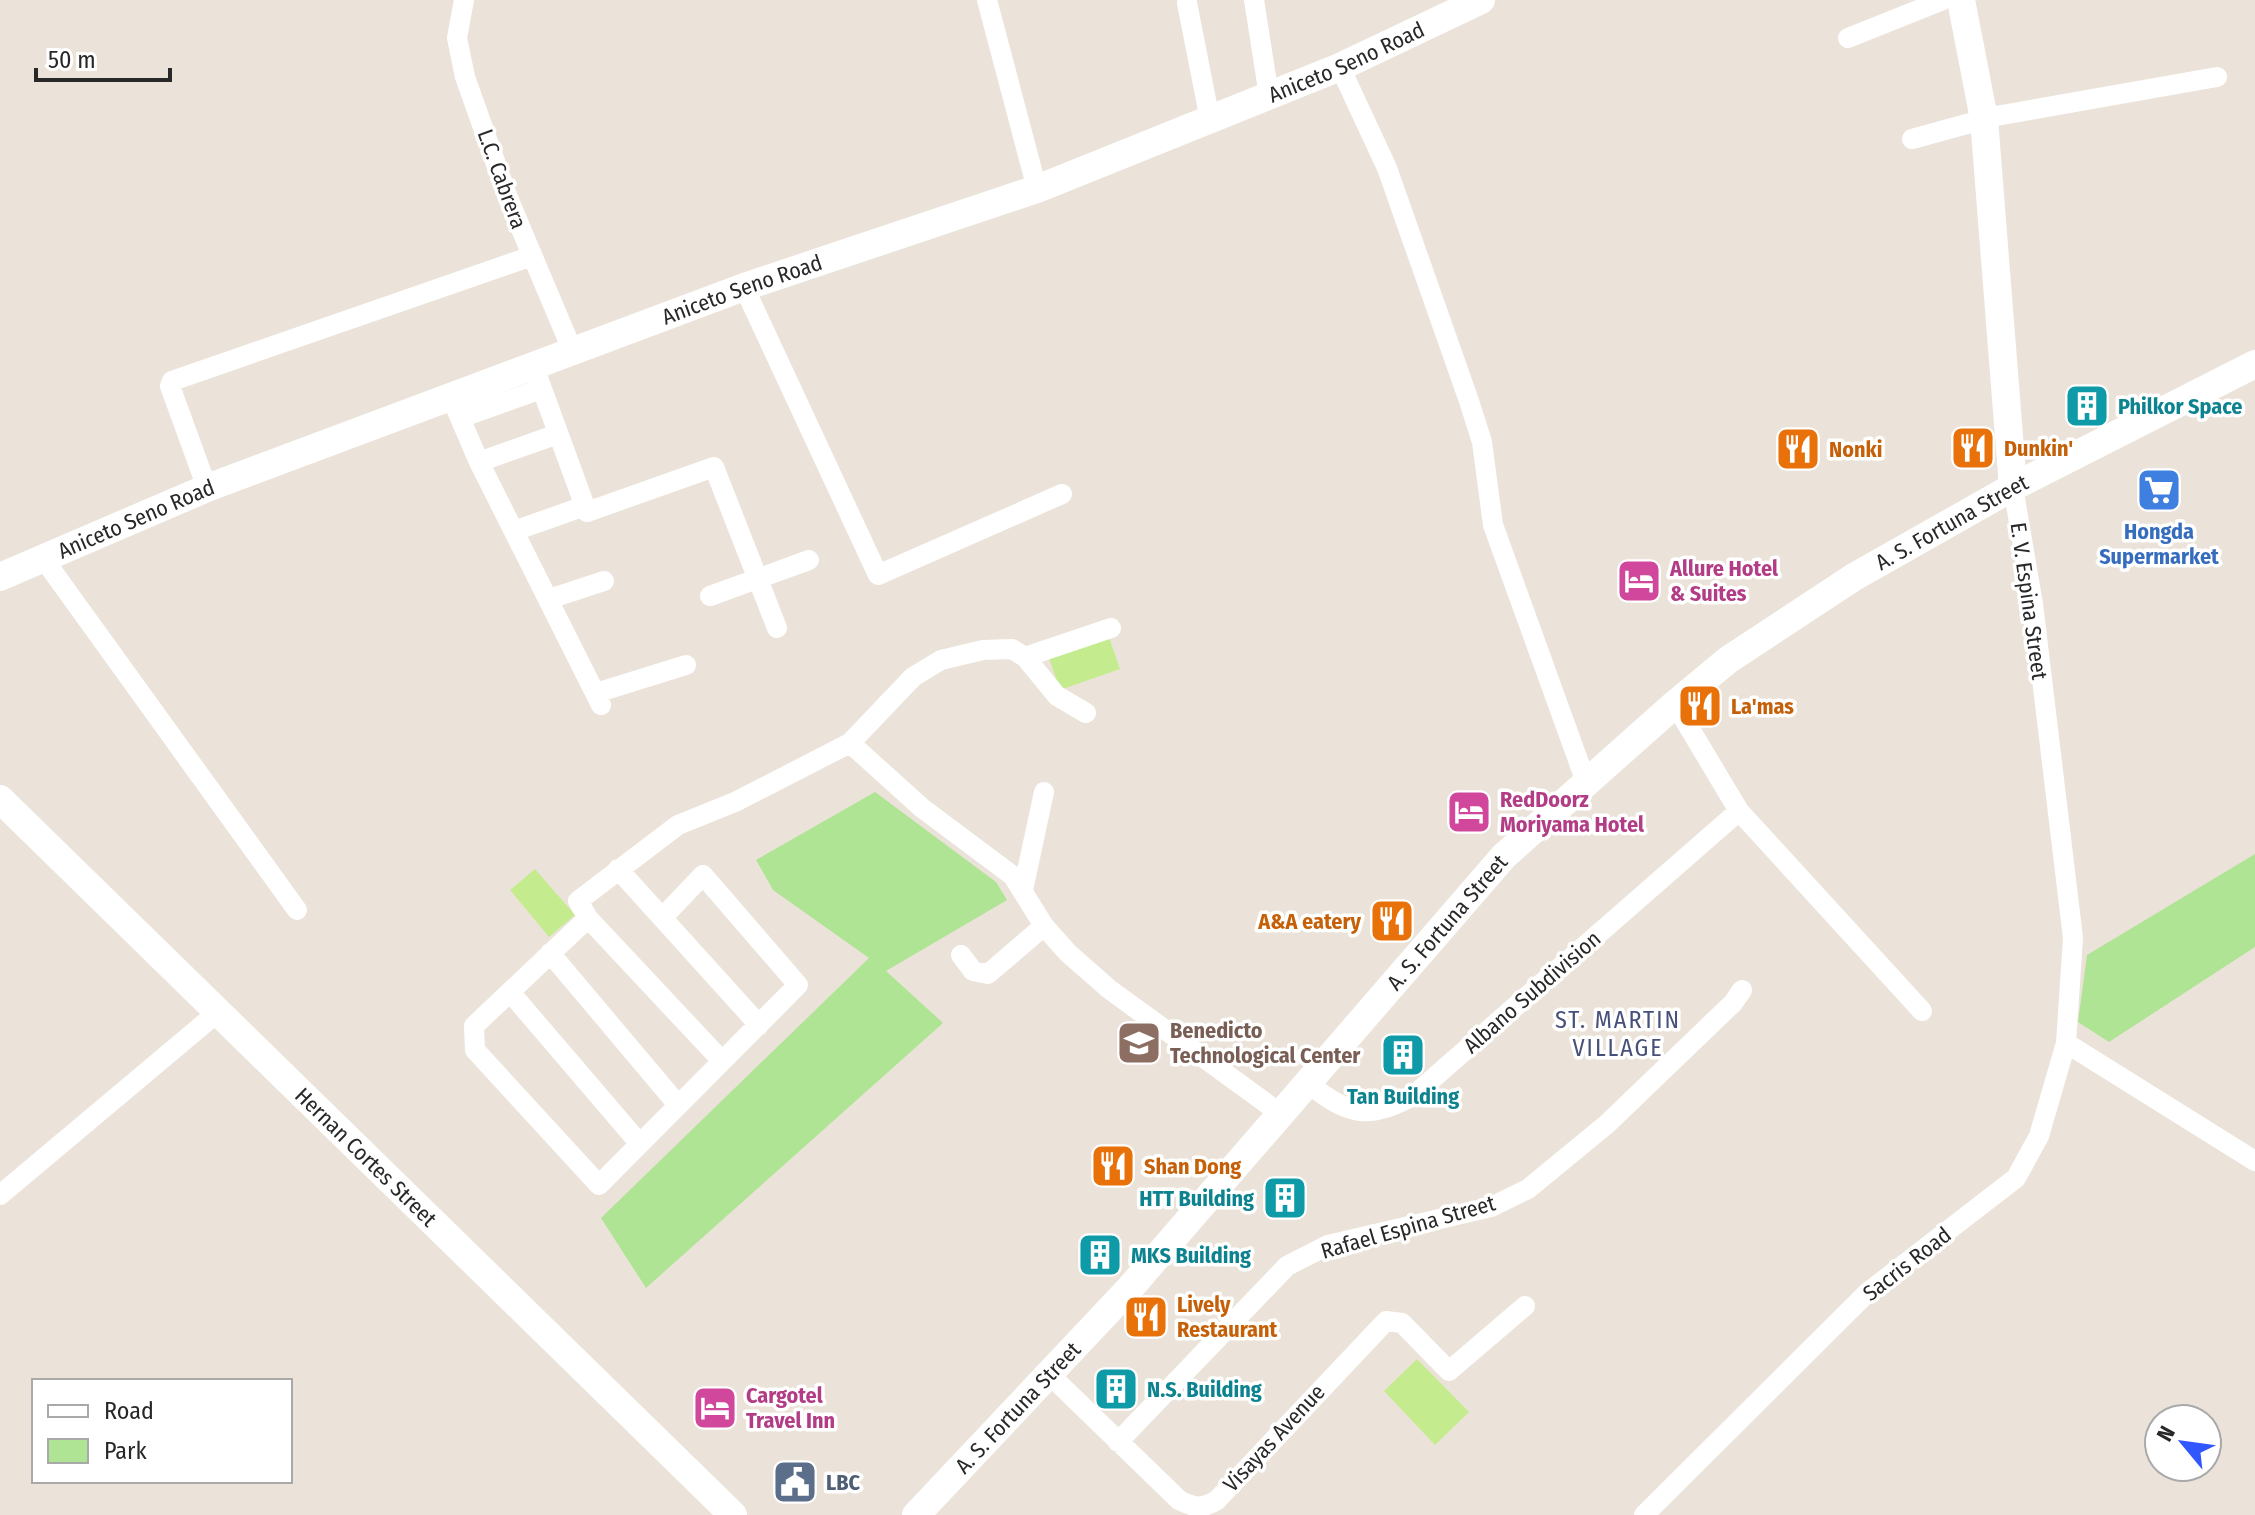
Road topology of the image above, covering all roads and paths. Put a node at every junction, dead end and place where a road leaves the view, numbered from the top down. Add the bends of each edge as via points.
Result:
1 (464, 0) edge
2 (1254, 0) edge
3 (1481, 0) edge
4 (1943, 0) edge
5 (1961, 0) edge
6 (991, 1) edge
7 (1187, 3) dead end
8 (1848, 38) dead end
9 (1340, 67) junction
10 (2217, 77) dead end
11 (1269, 96) junction
12 (1984, 119) junction
13 (1210, 120) junction
14 (1912, 139) dead end
15 (1037, 189) junction
16 (532, 256) junction
17 (744, 287) junction
18 (573, 352) junction
19 (2255, 364) edge
20 (537, 378) junction
21 (456, 407) junction
22 (555, 435) dead end
23 (479, 462) junction
24 (2013, 487) junction
25 (207, 488) junction
26 (1062, 494) dead end
27 (579, 508) dead end
28 (514, 531) junction
29 (43, 558) junction
30 (809, 560) dead end
31 (0, 577) edge
32 (757, 579) junction
33 (604, 581) dead end
34 (710, 596) dead end
35 (549, 599) junction
36 (777, 628) dead end
37 (1111, 628) dead end
38 (1025, 657) junction
39 (686, 665) dead end
40 (1675, 704) junction
41 (1086, 713) dead end
42 (850, 743) junction
43 (1586, 782) junction
44 (1044, 792) dead end
45 (0, 799) edge
46 (1739, 811) junction
47 (618, 869) junction
48 (1023, 890) junction
49 (297, 910) dead end
50 (588, 918) junction
51 (662, 918) junction
52 (1044, 926) junction
53 (550, 953) junction
54 (961, 955) dead end
55 (2073, 963) joint
56 (1742, 990) dead end
57 (510, 992) junction
58 (1922, 1011) dead end
59 (218, 1012) junction
60 (759, 1025) junction
61 (2066, 1043) junction
62 (722, 1061) junction
63 (1308, 1083) junction
64 (678, 1105) junction
65 (1281, 1114) junction
66 (640, 1144) junction
67 (2255, 1161) edge
68 (0, 1195) edge
69 (1525, 1306) dead end
70 (1050, 1375) junction
71 (1118, 1442) junction
72 (733, 1515) edge
73 (916, 1515) edge
74 (1644, 1515) edge

1 - 16 street, L.C. Cabrera via 457,38 465,77
2 - 11 street
3 - 9 main road, Aniceto Seno Road
4 - 8 street
5 - 12 main road, E. V. Espina Street
6 - 15 street
7 - 13 street
9 - 11 main road, Aniceto Seno Road
9 - 43 street via 1387,168 1469,401 1482,442 1493,525
10 - 12 street
11 - 13 main road, Aniceto Seno Road
12 - 14 street
12 - 24 main road, E. V. Espina Street
13 - 15 main road, Aniceto Seno Road
15 - 17 main road, Aniceto Seno Road
16 - 18 street, L.C. Cabrera
16 - 25 street via 172,381
17 - 18 main road, Aniceto Seno Road
17 - 26 street via 878,575
18 - 20 main road, Aniceto Seno Road
19 - 24 main road, A. S. Fortuna Street
20 - 21 main road, Aniceto Seno Road
20 - 32 street via 587,512 714,467
21 - 23 street
21 - 25 main road, Aniceto Seno Road
22 - 23 street
23 - 28 street
24 - 40 main road, A. S. Fortuna Street via 1805,607
24 - 55 street, E. V. Espina Street via 2033,604
25 - 29 main road, Aniceto Seno Road
27 - 28 street
28 - 35 street
29 - 31 main road, Aniceto Seno Road
29 - 49 street
30 - 32 street
32 - 34 street
32 - 36 street
33 - 35 street
35 - 39 street via 599,699
37 - 38 street
38 - 41 street via 1057,696
38 - 42 street via 1012,649 997,649 941,660 913,677
40 - 43 main road, A. S. Fortuna Street
40 - 46 street
42 - 47 street via 678,825
42 - 48 street via 922,808 1013,876
43 - 63 main road, A. S. Fortuna Street via 1504,856
44 - 48 street
45 - 59 main road, Hernan Cortes Street
46 - 58 street
46 - 63 street, Albano Subdivision via 1414,1095 1379,1111 1356,1112 1335,1104
47 - 50 street via 578,901
47 - 51 street
48 - 52 street
50 - 53 street
50 - 62 street
51 - 60 street
51 - 60 street via 703,875 798,985
52 - 54 street via 988,974 973,971
52 - 65 street via 1109,989
53 - 57 street
53 - 64 street
55 - 61 street, Sacris Road
56 - 71 street, Rafael Espina Street via 1607,1124 1528,1189 1491,1207 1328,1245 1287,1266
57 - 66 street
57 - 66 street via 474,1026 475,1050 599,1185
59 - 68 street
59 - 72 main road, Hernan Cortes Street
60 - 62 street
61 - 67 street
61 - 74 street, Sacris Road via 2039,1136 2016,1178 1867,1293
62 - 64 street
63 - 65 main road, A. S. Fortuna Street
64 - 66 street
65 - 70 main road, A. S. Fortuna Street
69 - 71 street, Visayas Avenue via 1449,1371 1402,1323 1386,1321 1206,1507 1179,1500
70 - 71 street, Visayas Avenue
70 - 73 main road, A. S. Fortuna Street

